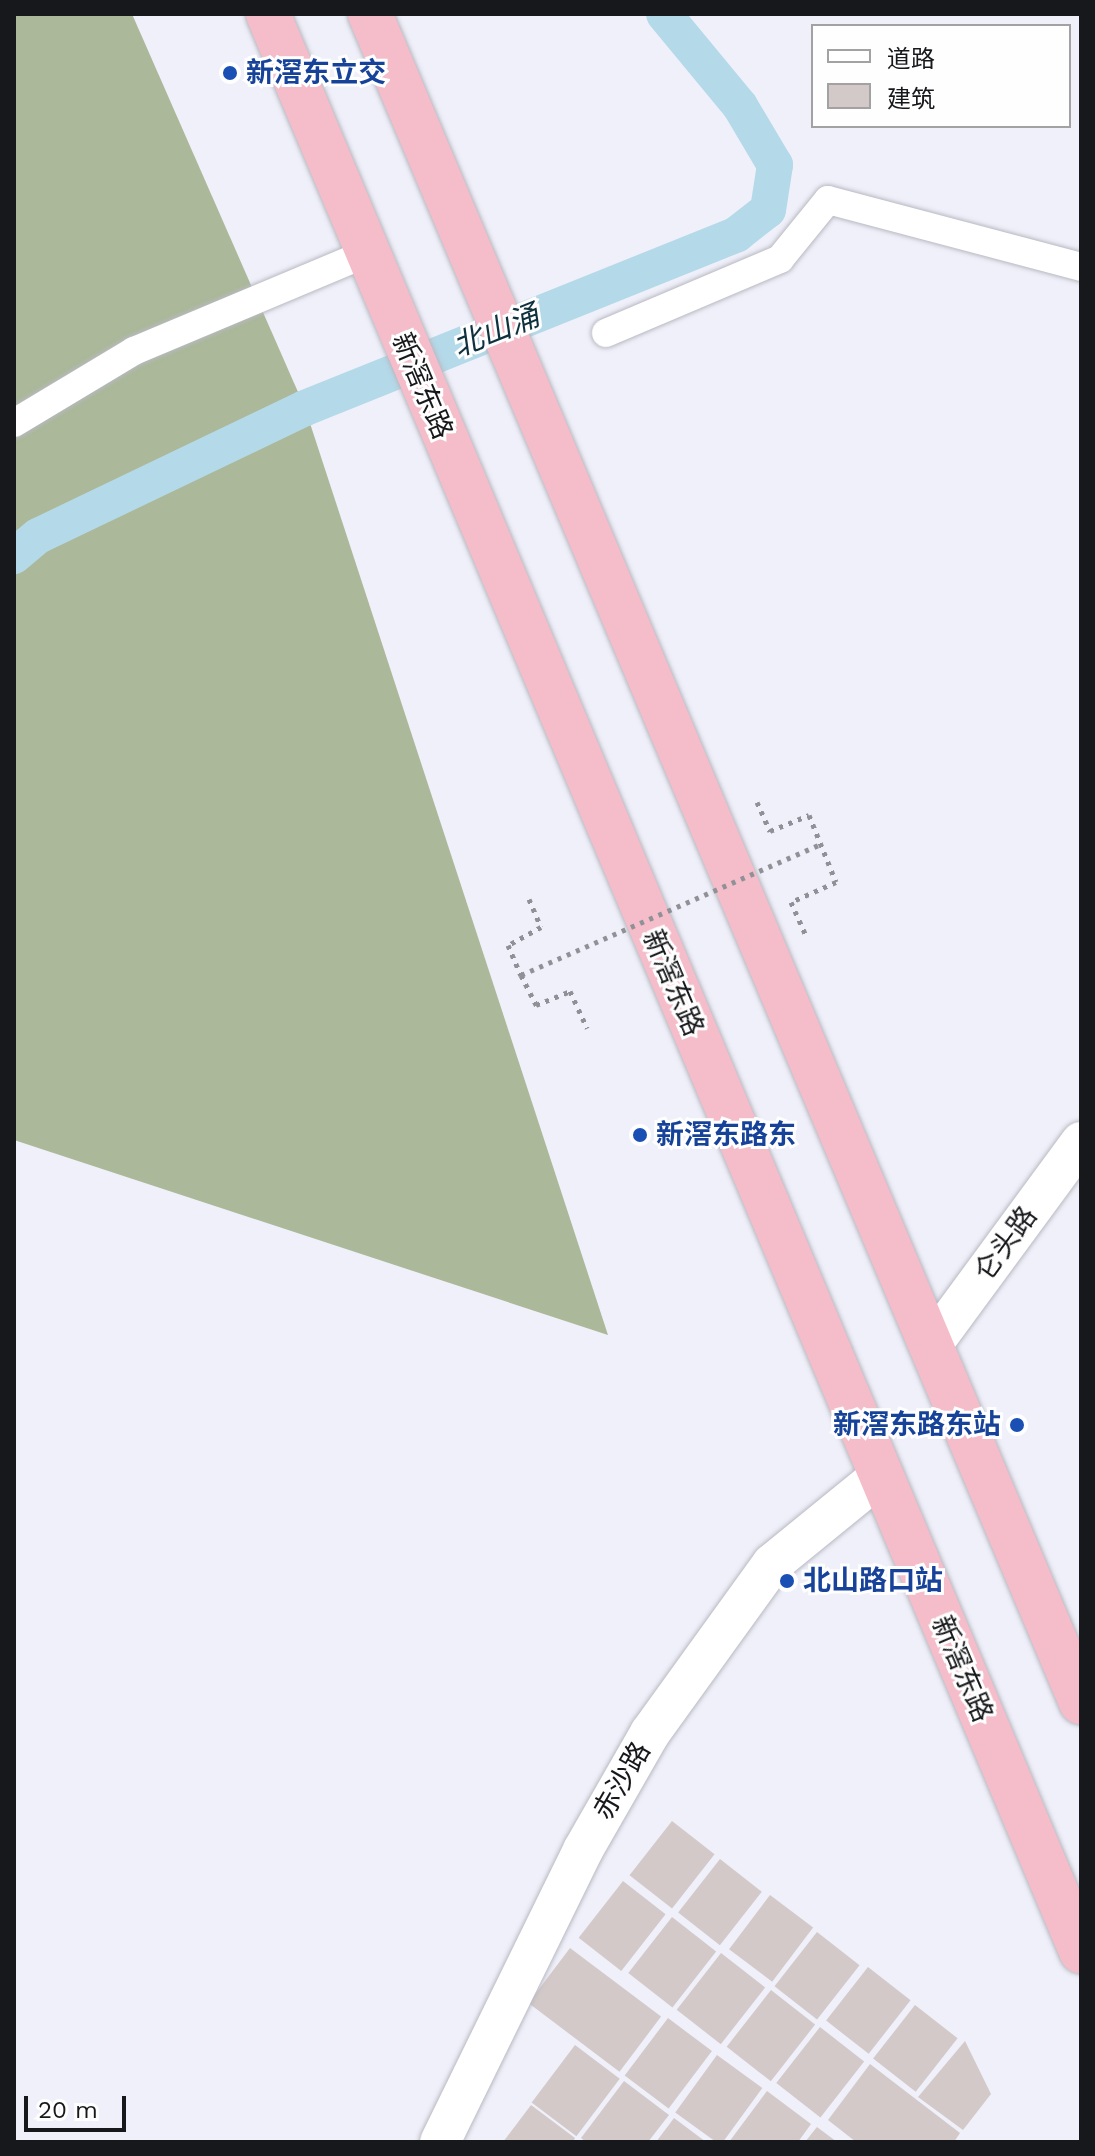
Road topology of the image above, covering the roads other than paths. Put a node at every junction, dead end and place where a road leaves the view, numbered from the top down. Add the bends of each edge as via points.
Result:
1 (268, 14) edge
2 (370, 14) edge
3 (367, 253) junction
4 (1081, 267) edge
5 (606, 333) dead end
6 (14, 423) edge
7 (1081, 1142) edge
8 (931, 1346) junction
9 (880, 1476) junction
10 (1081, 1702) edge
11 (1081, 1951) edge
12 (440, 2142) edge

1 - 3 highway, 新滘东路
2 - 8 highway
3 - 6 street via 134,351
3 - 9 highway, 新滘东路
4 - 5 street via 828,200 780,259
7 - 8 street, 仑头路
8 - 10 highway
9 - 11 highway, 新滘东路
9 - 12 street, 赤沙路 via 772,1564 650,1733 583,1850

